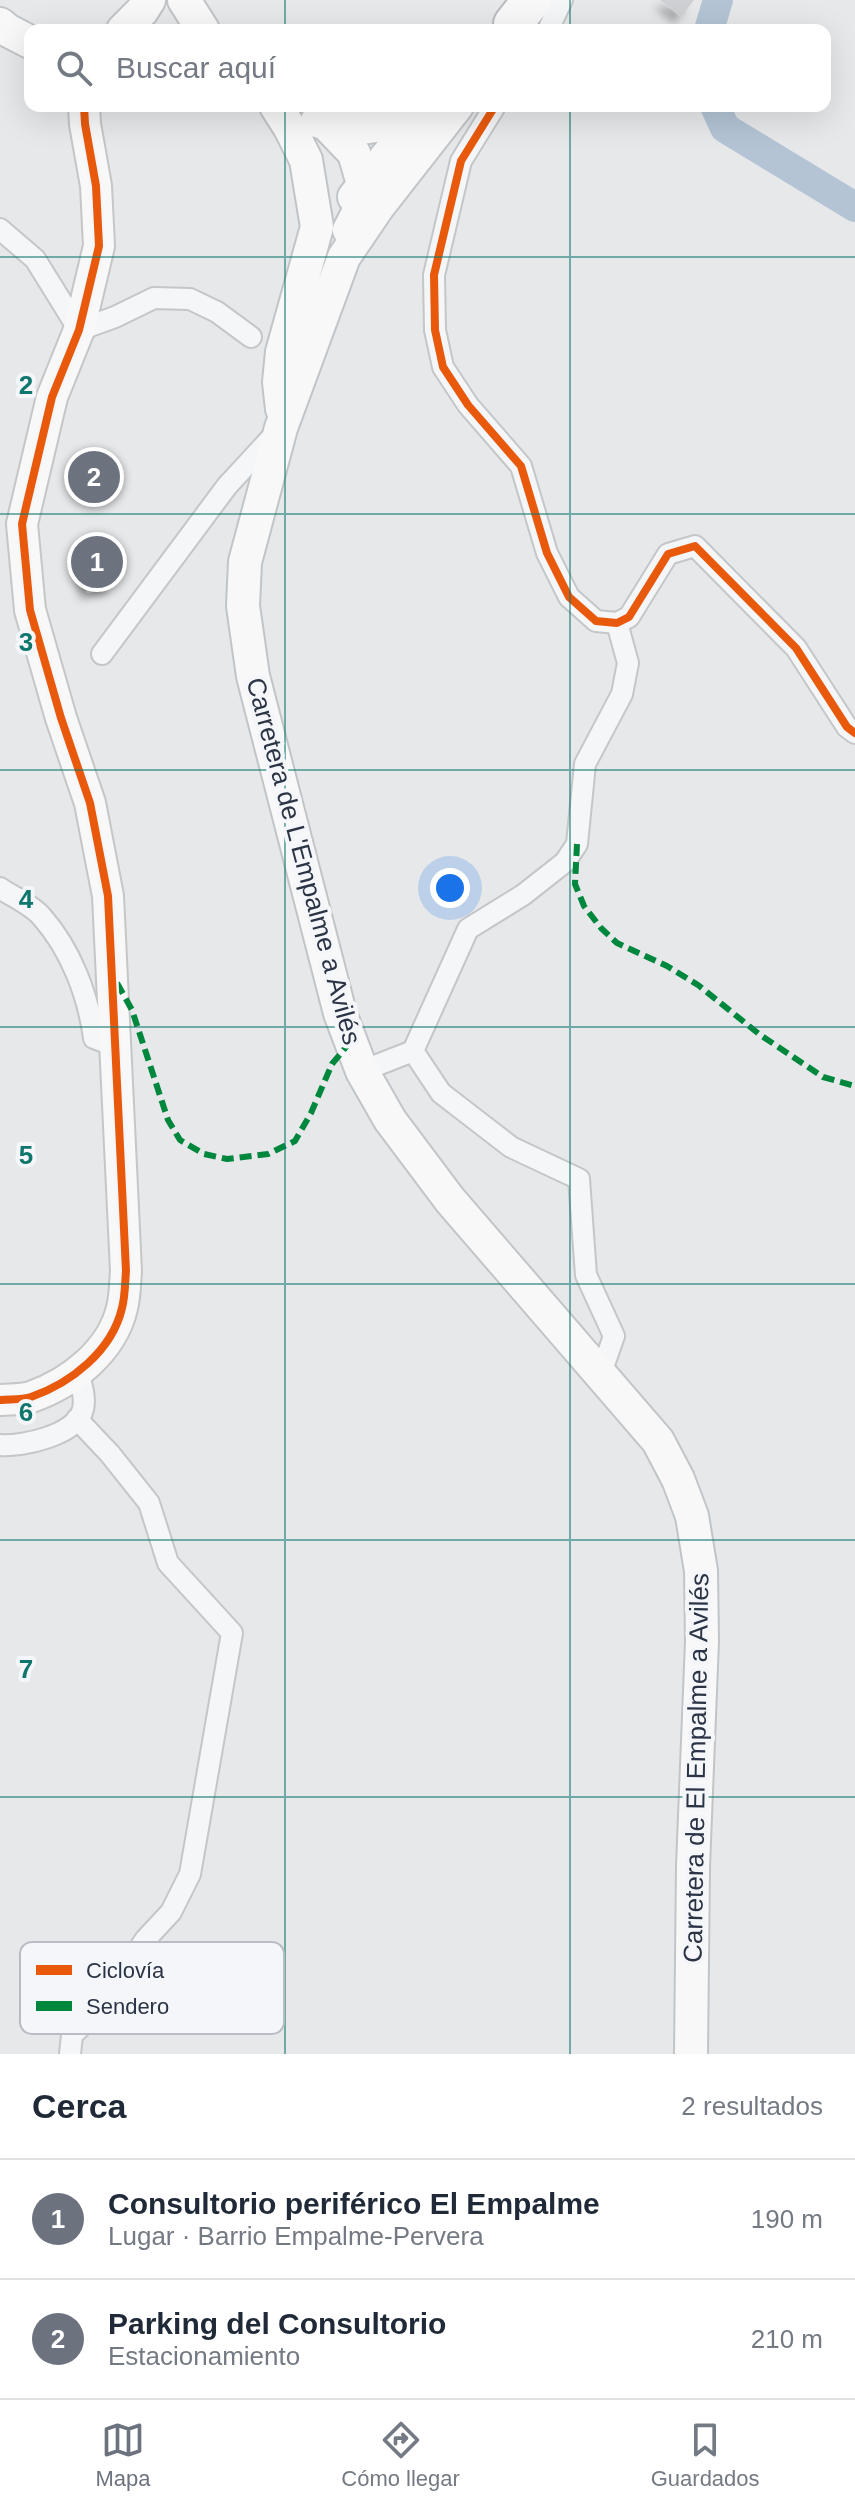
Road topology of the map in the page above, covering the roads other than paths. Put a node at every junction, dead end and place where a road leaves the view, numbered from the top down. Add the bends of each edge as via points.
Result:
1 (149, 0) edge
2 (184, 0) edge
3 (562, 0) edge
4 (522, 23) edge
5 (130, 24) edge
6 (199, 24) edge
7 (82, 112) edge
8 (279, 112) edge
9 (293, 112) edge
10 (408, 112) edge
11 (422, 112) edge
12 (443, 112) edge
13 (452, 112) edge
14 (491, 112) edge
15 (327, 125) junction
16 (306, 160) junction
17 (363, 184) junction
18 (0, 229) edge
19 (299, 292) junction
20 (79, 330) junction
21 (251, 337) dead end
22 (302, 376) junction
23 (282, 425) junction
24 (617, 623) junction
25 (102, 654) dead end
26 (855, 733) edge
27 (0, 888) edge
28 (115, 1046) junction
29 (413, 1051) junction
30 (362, 1071) junction
31 (78, 1371) junction
32 (601, 1373) junction
33 (0, 1400) edge
34 (77, 1419) junction
35 (658, 1441) joint
36 (0, 1445) edge
37 (144, 1942) edge
38 (73, 2034) edge
39 (70, 2054) edge
40 (691, 2054) edge

1 - 5 main road
2 - 6 main road
3 - 4 street
7 - 20 street via 96,186 99,246
8 - 16 main road
9 - 15 main road
10 - 15 main road via 371,128
11 - 17 main road
12 - 17 main road via 385,174
13 - 22 main road, Carretera de L'Empalme a Avilés via 344,257
14 - 24 street via 461,161 434,275 435,330 443,367 521,466 547,553 569,597 596,621
15 - 17 main road via 354,153
16 - 17 main road via 344,184
16 - 19 main road via 317,227
17 - 19 main road
17 - 22 main road via 364,201 322,277 298,349
18 - 20 street via 35,259
19 - 23 main road via 282,352
20 - 21 street via 154,298 190,299
20 - 28 street via 52,397 22,524 30,610 90,803 108,896
22 - 23 main road, Carretera de L'Empalme a Avilés
23 - 25 street via 227,486
23 - 30 main road, Carretera de L'Empalme a Avilés via 245,562 246,639 340,1013
24 - 26 street via 629,617 668,554 695,546 796,648
24 - 29 street via 628,663 622,694 585,764 577,844 565,862 534,887 468,929
27 - 28 street via 41,915 72,962 94,1038
28 - 31 street via 126,1271 122,1309 108,1340
29 - 30 street
29 - 32 street via 441,1093 511,1147 579,1179 586,1275 614,1336
30 - 32 main road, Carretera de L'Empalme a Avilés via 390,1120 450,1200
31 - 33 street via 28,1398
31 - 34 street via 83,1411
32 - 35 main road, Carretera de L'Empalme a Avilés
34 - 36 street via 42,1441
34 - 37 street via 149,1503 168,1563 232,1633 190,1874 171,1912
35 - 40 main road, Carretera de El Empalme a Avilés via 692,1516 701,1571
38 - 39 street

